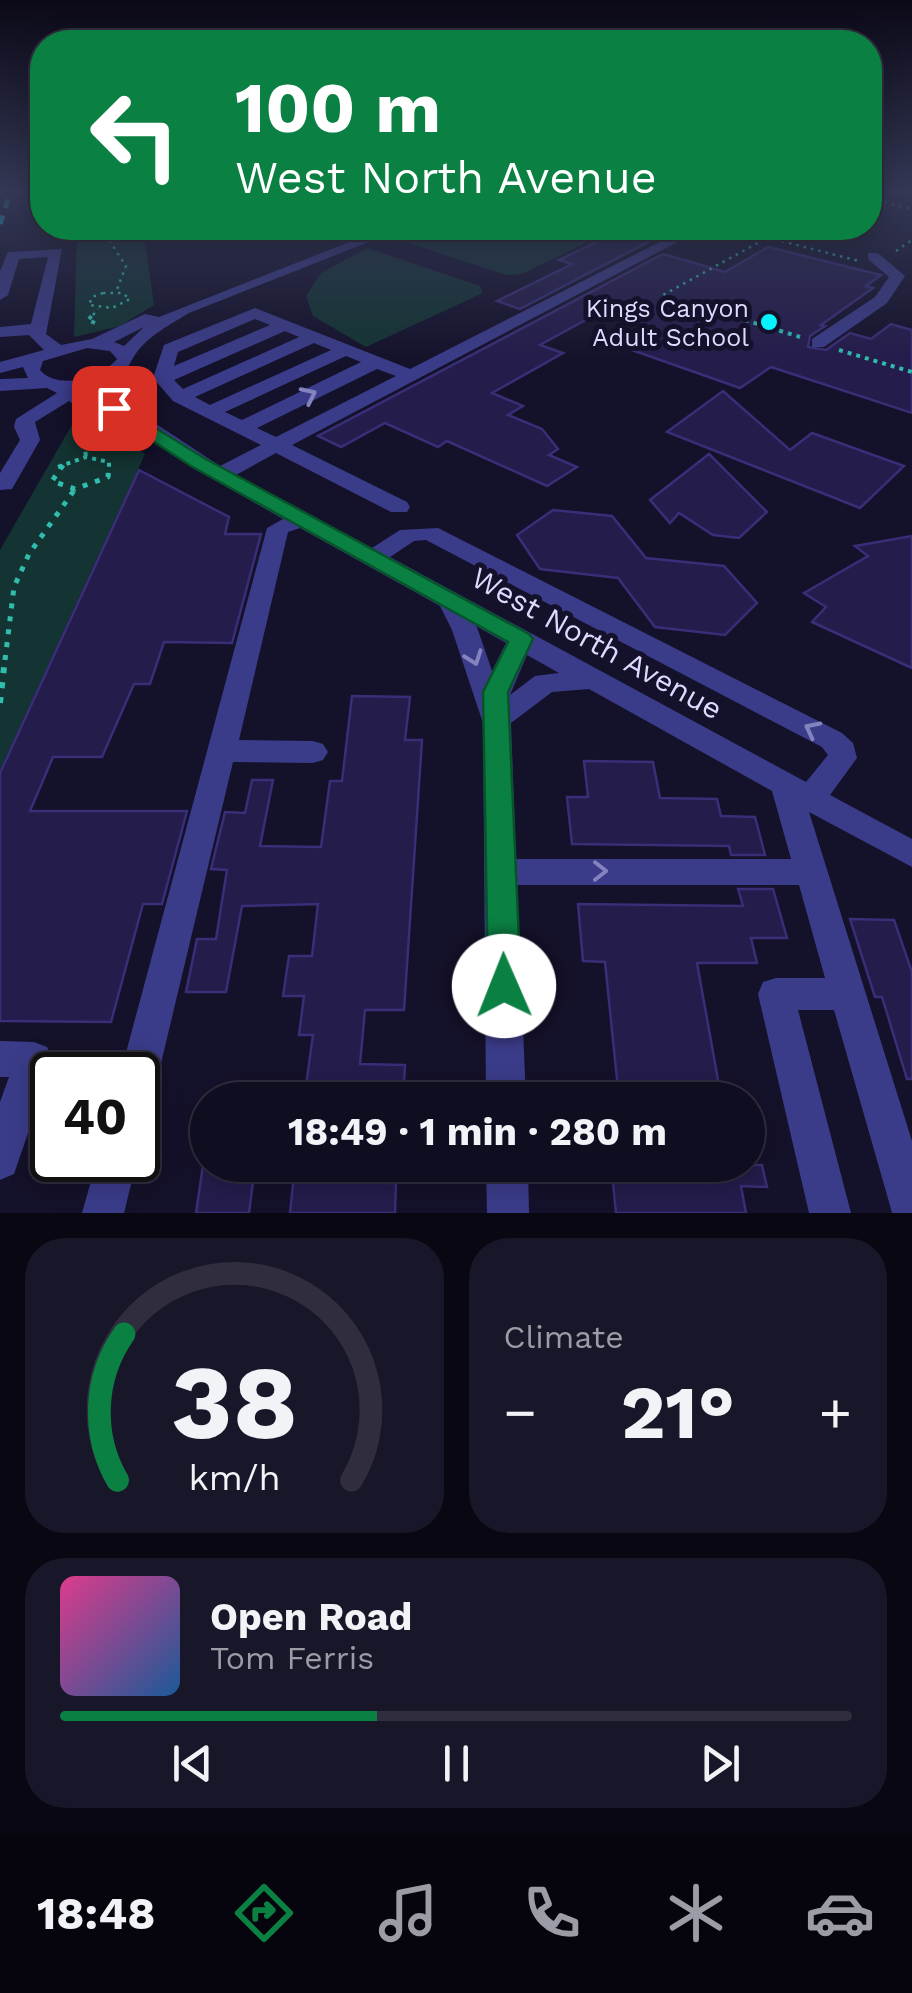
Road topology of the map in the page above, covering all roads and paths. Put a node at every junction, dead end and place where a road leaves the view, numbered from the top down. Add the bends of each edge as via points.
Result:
1 (115, 250) edge
2 (307, 250) edge
3 (314, 250) edge
4 (339, 250) edge
5 (654, 250) edge
6 (746, 250) edge
7 (816, 250) edge
8 (897, 250) edge
9 (877, 258) junction
10 (239, 288) junction
11 (116, 292) junction
12 (0, 295) edge
13 (38, 329) junction
14 (0, 332) edge
15 (314, 337) junction
16 (97, 343) junction
17 (818, 343) junction
18 (56, 349) junction
19 (345, 350) junction
20 (125, 354) junction
21 (34, 361) junction
22 (376, 362) junction
23 (0, 368) edge
24 (912, 372) edge
25 (408, 375) junction
26 (107, 377) junction
27 (0, 385) edge
28 (57, 387) junction
29 (180, 397) junction
30 (210, 412) junction
31 (77, 416) dead end
32 (0, 428) edge
33 (242, 428) junction
34 (24, 429) junction
35 (274, 444) junction
36 (86, 457) junction
37 (209, 468) junction
38 (0, 484) edge
39 (75, 489) junction
40 (399, 507) dead end
41 (303, 519) junction
42 (374, 557) junction
43 (448, 598) junction
44 (521, 639) junction
45 (597, 681) junction
46 (0, 703) edge
47 (495, 720) junction
48 (221, 752) junction
49 (313, 752) dead end
50 (797, 791) junction
51 (912, 854) edge
52 (503, 872) junction
53 (812, 872) junction
54 (848, 994) junction
55 (145, 1052) edge
56 (0, 1060) edge
57 (506, 1082) edge
58 (0, 1160) edge
59 (112, 1182) edge
60 (507, 1182) edge
61 (912, 1209) edge
62 (104, 1213) edge
63 (508, 1213) edge
64 (830, 1213) edge

1 - 11 path via 126,266
2 - 16 street via 197,293
3 - 10 street
4 - 10 street
5 - 25 street
6 - 17 path via 664,295
7 - 9 path via 864,262
8 - 9 path via 890,260
9 - 17 street via 898,274 881,300
10 - 20 street via 165,320
11 - 11 path via 97,295 88,303 104,309 128,302 127,294
12 - 13 street via 13,255 58,252
13 - 14 street
13 - 18 street via 37,336
15 - 19 street
15 - 29 street
15 - 29 street via 285,325 162,378
16 - 18 street
16 - 20 street
17 - 24 path
18 - 21 street
19 - 22 street
19 - 30 street
20 - 26 street via 124,364
21 - 23 street
21 - 28 street via 33,375
22 - 25 street
33 -> 22 street
25 - 35 street
26 - 28 street
26 - 37 street, West North Avenue via 106,397 114,408
27 - 28 street
28 - 34 street
28 - 37 street, West North Avenue via 150,447
29 - 30 street
30 - 33 street
31 - 36 path
32 - 34 street
33 - 35 street
34 - 38 street via 30,440
35 - 37 street
35 - 40 street
36 - 39 path via 58,466 51,476 56,485
36 - 39 path via 103,459 112,472
37 - 41 street, West North Avenue
39 - 46 path via 14,587
41 - 42 street, West North Avenue
41 - 48 street via 278,528
42 - 43 street, West North Avenue
50 -> 42 street via 842,758 832,740 430,533 408,535
43 - 44 street, West North Avenue
43 -> 47 street
44 - 45 street, West North Avenue
44 - 47 street via 496,692
45 - 47 street via 546,682
45 - 50 street, West North Avenue
47 - 52 street
48 - 49 street
48 - 55 street
50 - 51 street, West North Avenue
50 - 53 street
52 -> 53 street
52 - 57 street
53 - 54 street
54 - 61 street
54 - 64 street via 776,994
56 - 58 street via 34,1060
59 - 62 street
60 - 63 street

